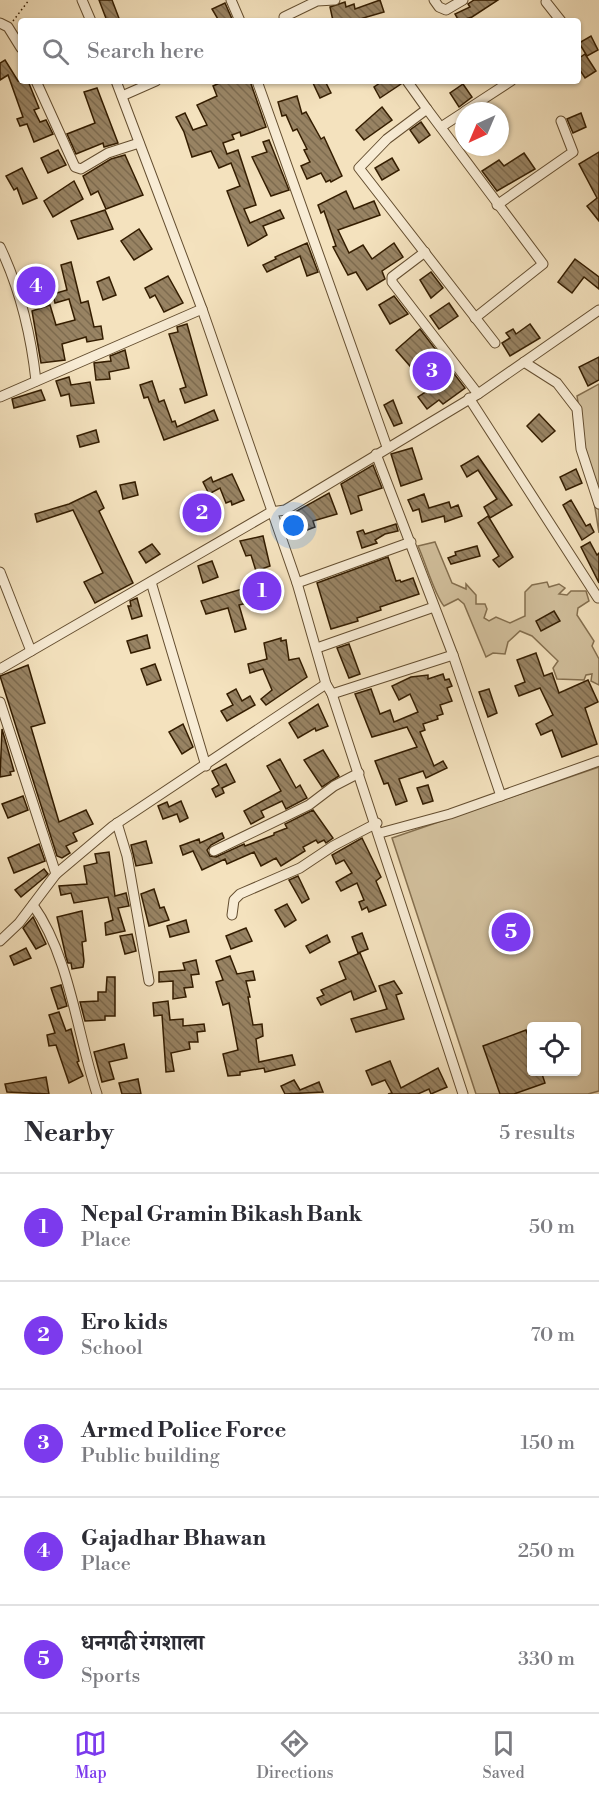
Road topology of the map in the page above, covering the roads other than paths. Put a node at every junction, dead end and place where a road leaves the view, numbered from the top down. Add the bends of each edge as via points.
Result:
1 (82, 0) edge
2 (231, 0) edge
3 (335, 0) edge
4 (434, 0) edge
5 (463, 0) edge
6 (546, 1) edge
7 (90, 18) edge
8 (239, 18) edge
9 (286, 18) edge
10 (559, 18) edge
11 (4, 25) edge
12 (18, 44) edge
13 (37, 84) edge
14 (117, 84) edge
15 (149, 84) edge
16 (258, 84) edge
17 (409, 84) edge
18 (506, 84) edge
19 (122, 96) junction
20 (479, 102) edge
21 (427, 109) junction
22 (455, 118) edge
23 (561, 121) dead end
24 (441, 127) junction
25 (139, 143) junction
26 (497, 205) junction
27 (0, 247) edge
28 (425, 252) junction
29 (202, 309) junction
30 (599, 310) edge
31 (475, 318) junction
32 (495, 343) dead end
33 (524, 362) junction
34 (36, 381) junction
35 (473, 396) junction
36 (0, 397) edge
37 (387, 447) junction
38 (376, 454) junction
39 (599, 504) edge
40 (271, 512) junction
41 (411, 542) junction
42 (0, 572) edge
43 (151, 582) junction
44 (297, 583) junction
45 (598, 598) edge
46 (434, 607) junction
47 (317, 648) junction
48 (31, 651) junction
49 (453, 655) junction
50 (0, 669) edge
51 (326, 684) junction
52 (333, 694) junction
53 (0, 702) edge
54 (599, 761) edge
55 (206, 766) junction
56 (359, 773) junction
57 (501, 796) junction
58 (117, 823) junction
59 (376, 823) junction
60 (380, 833) junction
61 (214, 851) dead end
62 (56, 874) junction
63 (33, 905) junction
64 (232, 915) dead end
65 (0, 941) edge
66 (148, 981) dead end
67 (97, 1094) edge
68 (464, 1094) edge

1 - 7 street
2 - 8 street
3 - 9 street via 317,1
4 - 5 street via 446,10
6 - 10 street
11 - 12 street
13 - 25 street via 75,167 81,169 108,153
14 - 19 street
15 - 19 street
16 - 37 street
17 - 21 street
18 - 20 street
19 - 25 street
21 - 24 street
21 - 28 street via 387,139 359,168
22 - 24 street
23 - 26 street via 573,152
24 - 26 street
25 - 29 street
26 - 31 street via 543,264
27 - 34 street via 11,269 31,342
28 - 31 street
28 - 35 street via 392,277 393,282
29 - 34 street
29 - 40 street
30 - 33 street
31 - 32 street
33 - 35 street
33 - 39 street via 557,383 577,409 582,449
34 - 36 street
35 - 37 street
35 - 45 street
37 - 38 street
38 - 40 street via 285,510
38 - 41 street
40 - 43 street
40 - 44 street
41 - 44 street
41 - 46 street
42 - 48 street
43 - 48 street
43 - 55 street
44 - 47 street
46 - 47 street
46 - 49 street
47 - 51 street
48 - 50 street
49 - 52 street
49 - 57 street
51 - 52 street
51 - 55 street
52 - 56 street
53 - 62 street
54 - 57 street
55 - 58 street
56 - 59 street
56 - 61 street via 309,805
57 - 60 street
58 - 62 street
58 - 66 street via 127,856
59 - 60 street
59 - 64 street via 300,868 240,894 234,900
60 - 68 street
62 - 63 street
63 - 65 street
63 - 67 street via 51,940 71,996 83,1053

